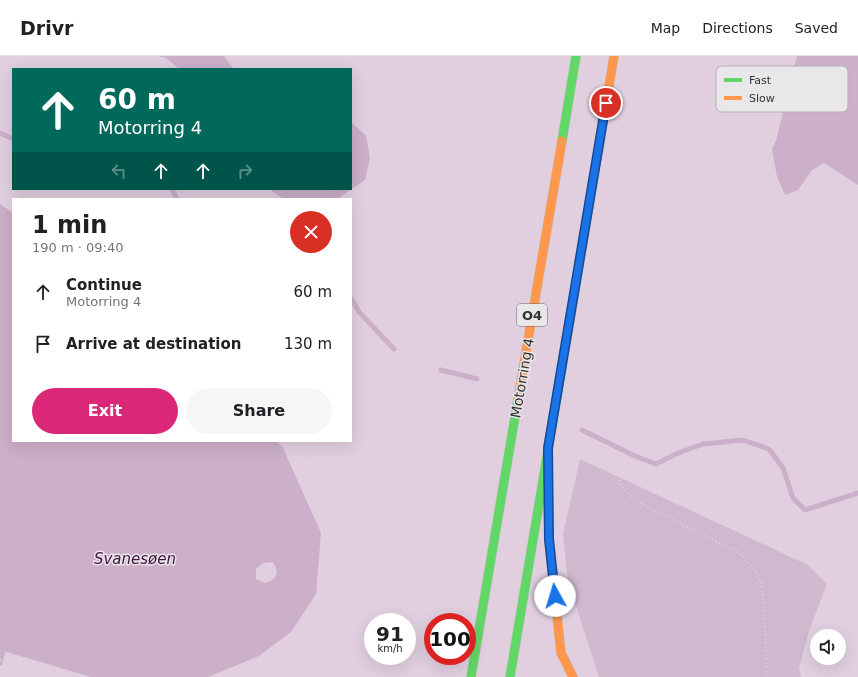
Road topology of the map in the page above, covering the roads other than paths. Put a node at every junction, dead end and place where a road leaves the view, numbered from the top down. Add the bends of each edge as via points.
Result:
1 (576, 56) edge
2 (614, 56) edge
3 (548, 448) junction
4 (471, 677) edge
5 (510, 677) edge
6 (573, 677) edge

1 - 4 highway, Motorring 4 / O4
2 - 3 highway
3 - 5 highway
3 - 6 highway via 549,539 561,653

